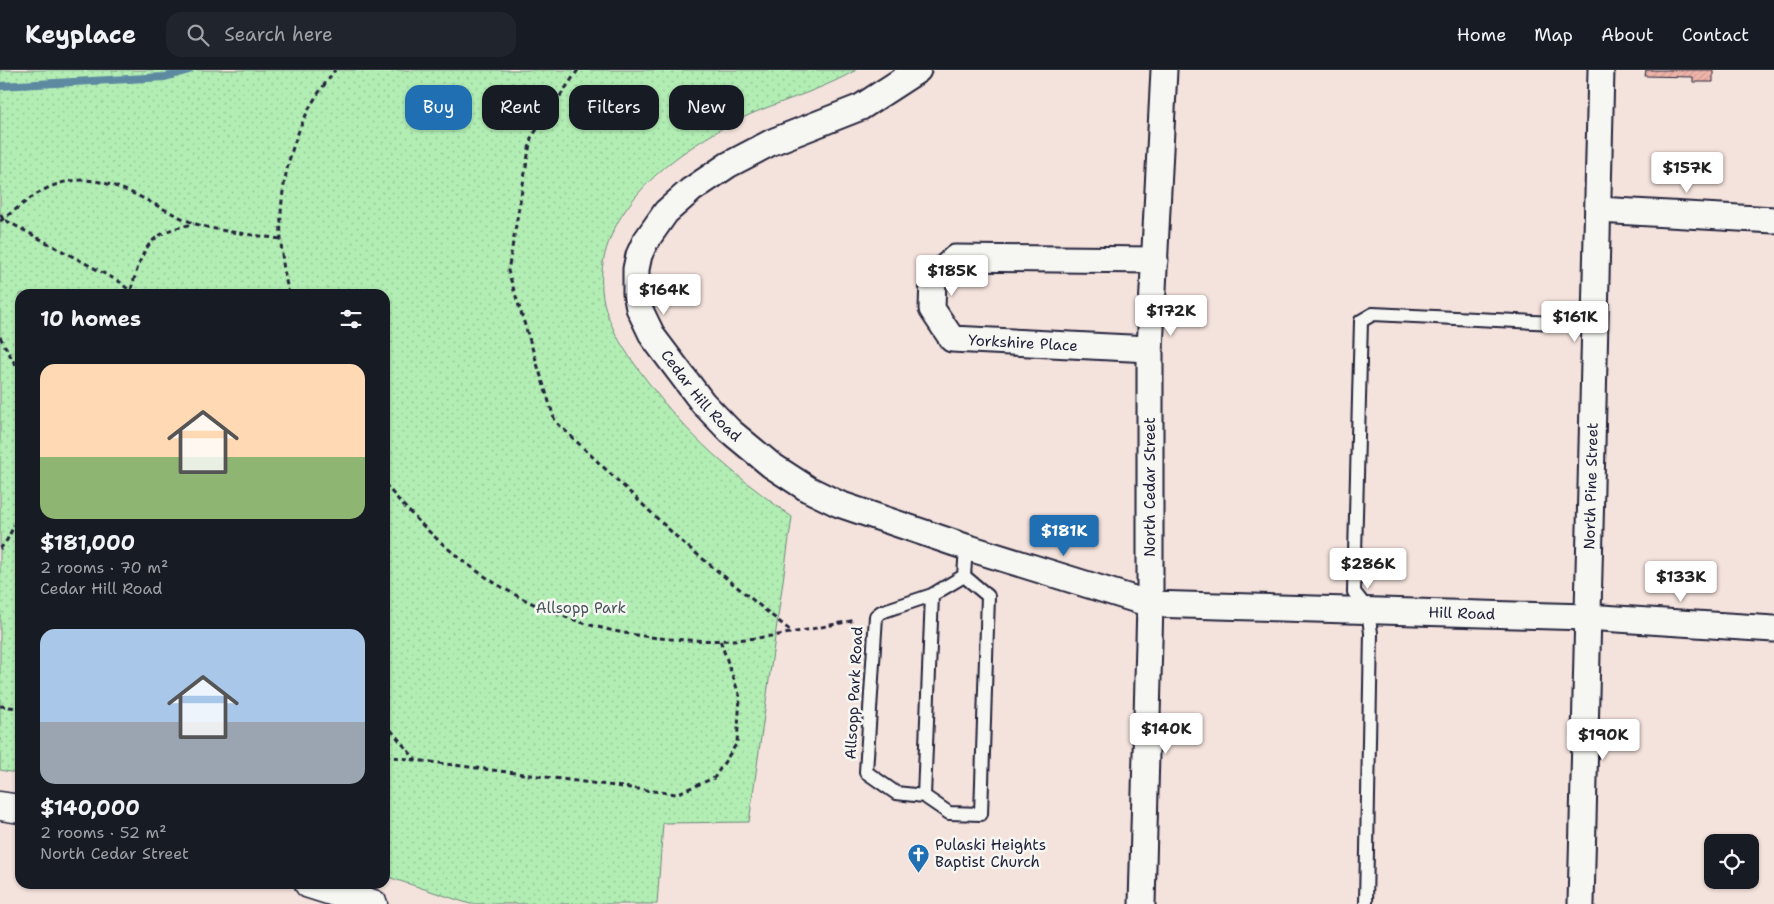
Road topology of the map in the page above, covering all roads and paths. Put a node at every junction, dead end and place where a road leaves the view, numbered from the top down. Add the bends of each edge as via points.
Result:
1 (335, 70) edge
2 (578, 70) edge
3 (918, 70) edge
4 (1164, 70) edge
5 (1601, 70) edge
6 (1598, 210) junction
7 (0, 214) edge
8 (2, 220) edge
9 (1774, 220) edge
10 (195, 224) junction
11 (280, 239) junction
12 (1155, 260) junction
13 (129, 289) edge
14 (131, 289) edge
15 (288, 289) edge
16 (1596, 325) junction
17 (0, 337) edge
18 (1150, 350) junction
19 (15, 364) edge
20 (390, 489) edge
21 (15, 524) edge
22 (966, 547) junction
23 (0, 549) edge
24 (964, 576) junction
25 (932, 595) junction
26 (1150, 604) junction
27 (1368, 610) junction
28 (876, 616) junction
29 (1586, 617) junction
30 (1774, 629) edge
31 (792, 632) junction
32 (720, 640) junction
33 (0, 706) edge
34 (15, 708) edge
35 (390, 730) edge
36 (390, 757) edge
37 (416, 760) junction
38 (924, 796) junction
39 (0, 806) edge
40 (15, 808) edge
41 (325, 889) edge
42 (373, 904) edge
43 (1142, 904) edge
44 (1366, 904) edge
45 (1581, 904) edge

1 - 11 path via 306,114 286,170
2 - 31 path via 531,138 508,271 555,421 681,541
3 - 22 street, Cedar Hill Road via 861,107 772,142 728,165 691,190 666,212 645,242 636,269 636,293 638,308 653,337 703,403 771,465 839,504
4 - 12 street, North Cedar Street
5 - 6 street, North Pine Street
6 - 9 street
6 - 16 street, North Pine Street
7 - 8 path
8 - 10 path via 56,184 85,179 125,189
8 - 13 path
10 - 11 path
10 - 14 path via 165,230 151,239 142,253
11 - 15 path
12 - 18 street, North Cedar Street
12 - 18 street, Yorkshire Place via 955,258 933,279 932,309 952,339
16 - 27 lane via 1373,314 1361,321 1354,592
16 - 29 street, North Pine Street
17 - 19 path
18 - 26 street, North Cedar Street
20 - 32 path via 429,532 464,562 490,581 544,610 606,630 645,636
21 - 23 path
22 - 24 lane
22 - 26 street, Cedar Hill Road
24 - 25 lane, Allsopp Park Road
24 - 38 lane via 988,596 981,814 949,813
25 - 28 lane, Allsopp Park Road
25 - 38 lane
26 - 27 street, Hill Road
26 - 43 street, North Cedar Street
27 - 29 street, Hill Road
27 - 44 lane via 1371,633
28 - 31 path
28 - 38 lane, Allsopp Park Road via 866,772 896,793
29 - 30 street, Hill Road
29 - 45 street, North Pine Street
31 - 32 path
32 - 37 path via 740,697 738,743 714,778 676,794
33 - 34 path
35 - 37 path
36 - 37 path
39 - 40 street
41 - 42 street

